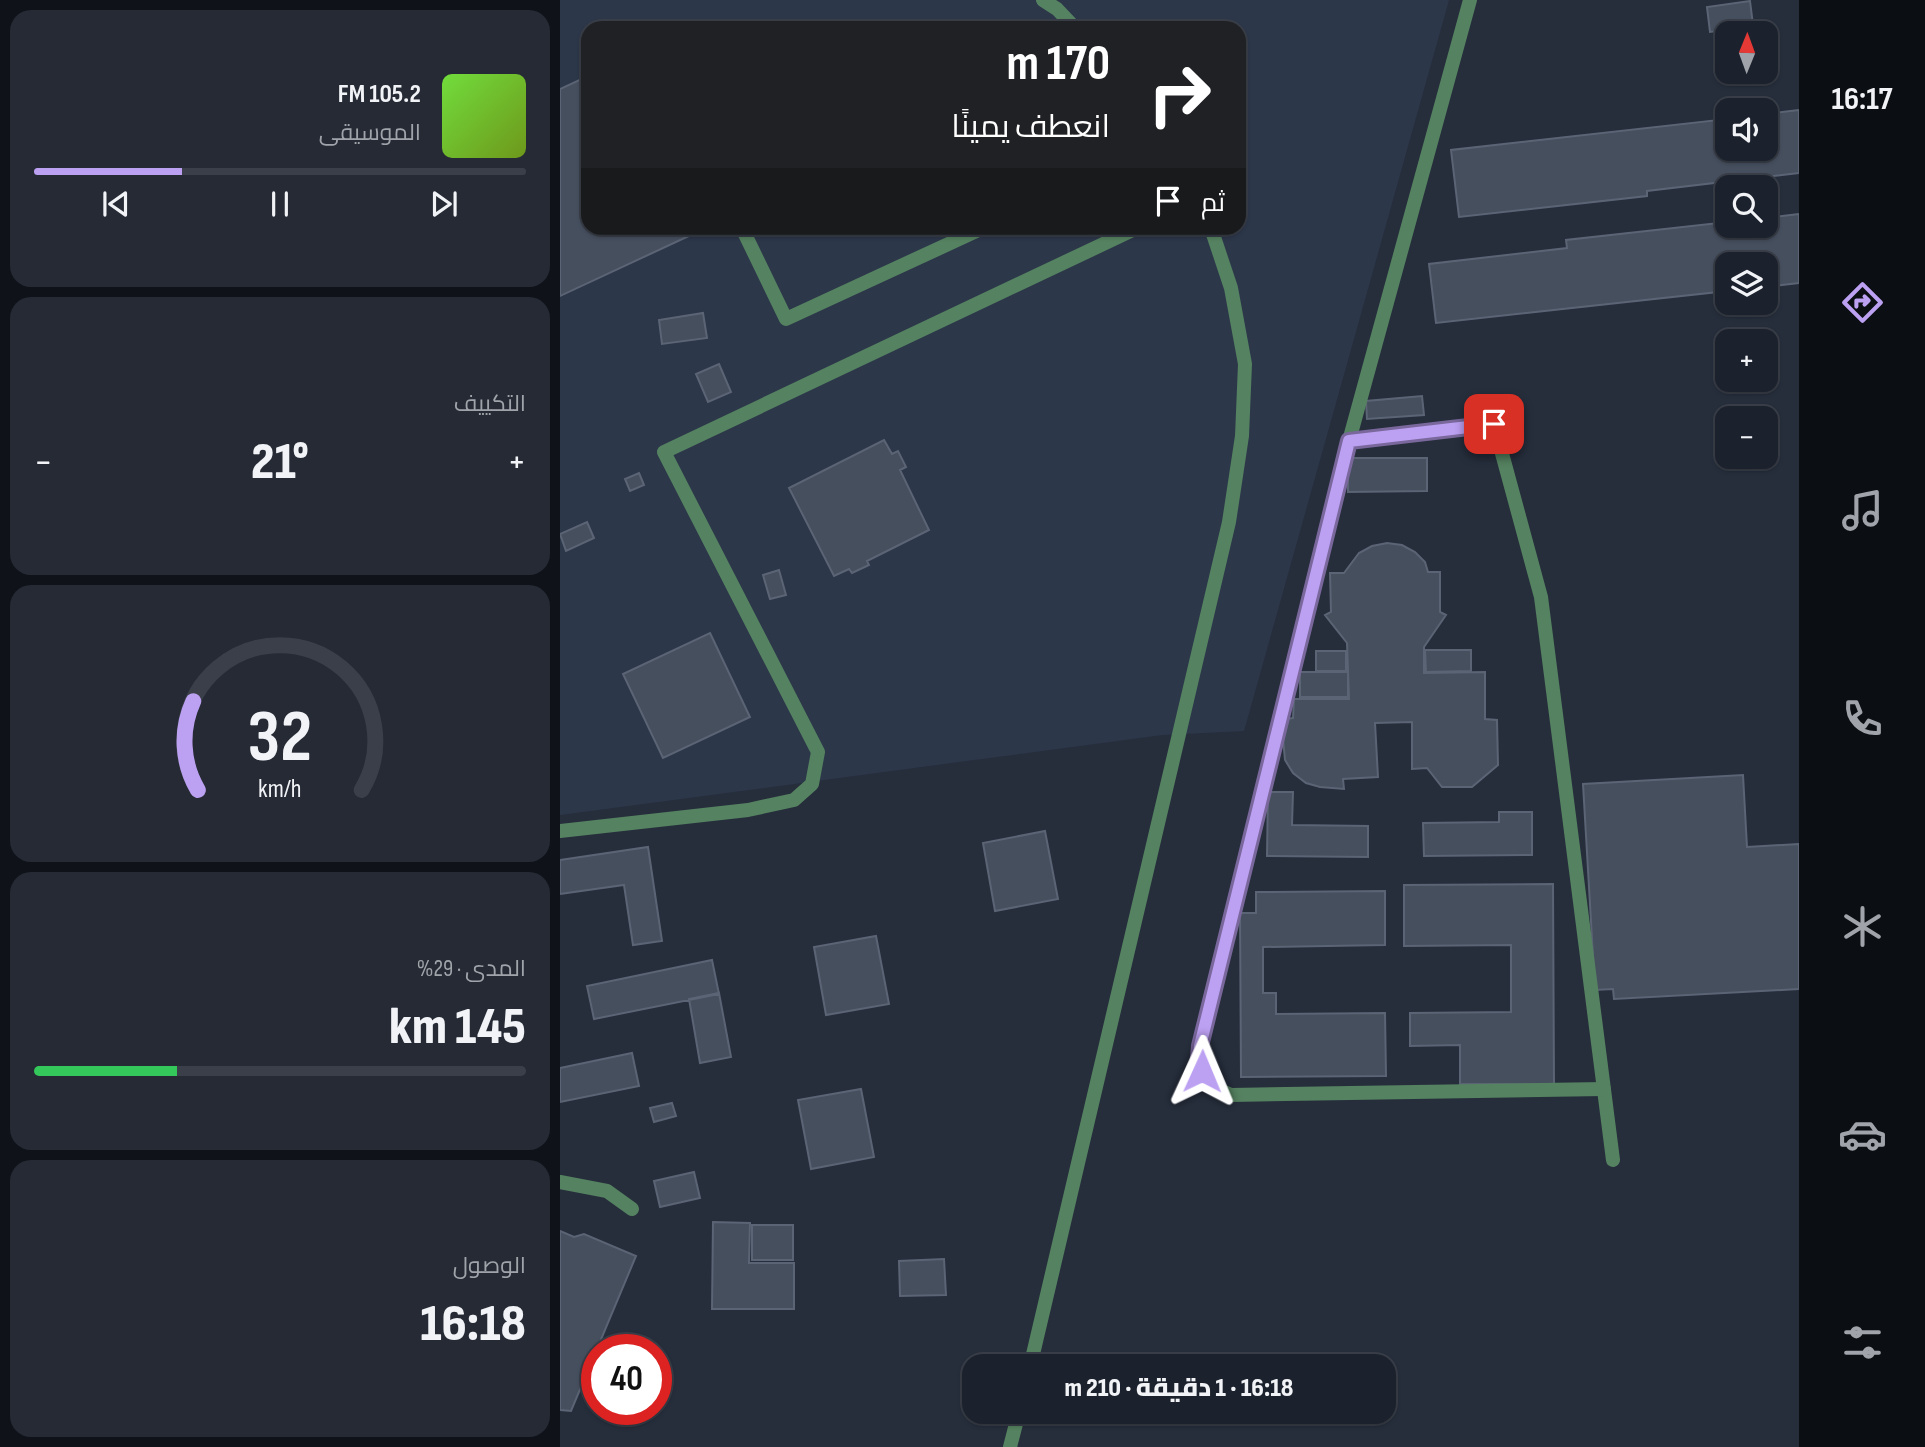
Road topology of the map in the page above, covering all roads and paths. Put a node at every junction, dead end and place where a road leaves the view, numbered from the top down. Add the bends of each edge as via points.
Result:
1 (1043, 0) edge
2 (1470, 0) edge
3 (1068, 21) edge
4 (745, 235) edge
5 (968, 235) edge
6 (1122, 235) edge
7 (1213, 235) edge
8 (1349, 441) junction
9 (560, 831) edge
10 (1604, 1088) junction
11 (1613, 1160) dead end
12 (560, 1182) edge
13 (632, 1209) dead end
14 (1033, 1354) edge
15 (1016, 1424) edge
16 (1010, 1447) edge

1 - 3 street
2 - 8 street
4 - 5 street via 786,319
6 - 9 street via 664,452 818,752 812,784 794,800 748,810
7 - 14 street via 1231,288 1245,364 1239,460 1229,522
8 - 10 street via 1494,424 1541,597
8 - 10 street via 1200,1046 1202,1071 1209,1083 1231,1096
10 - 11 street
12 - 13 street via 607,1191
15 - 16 street

